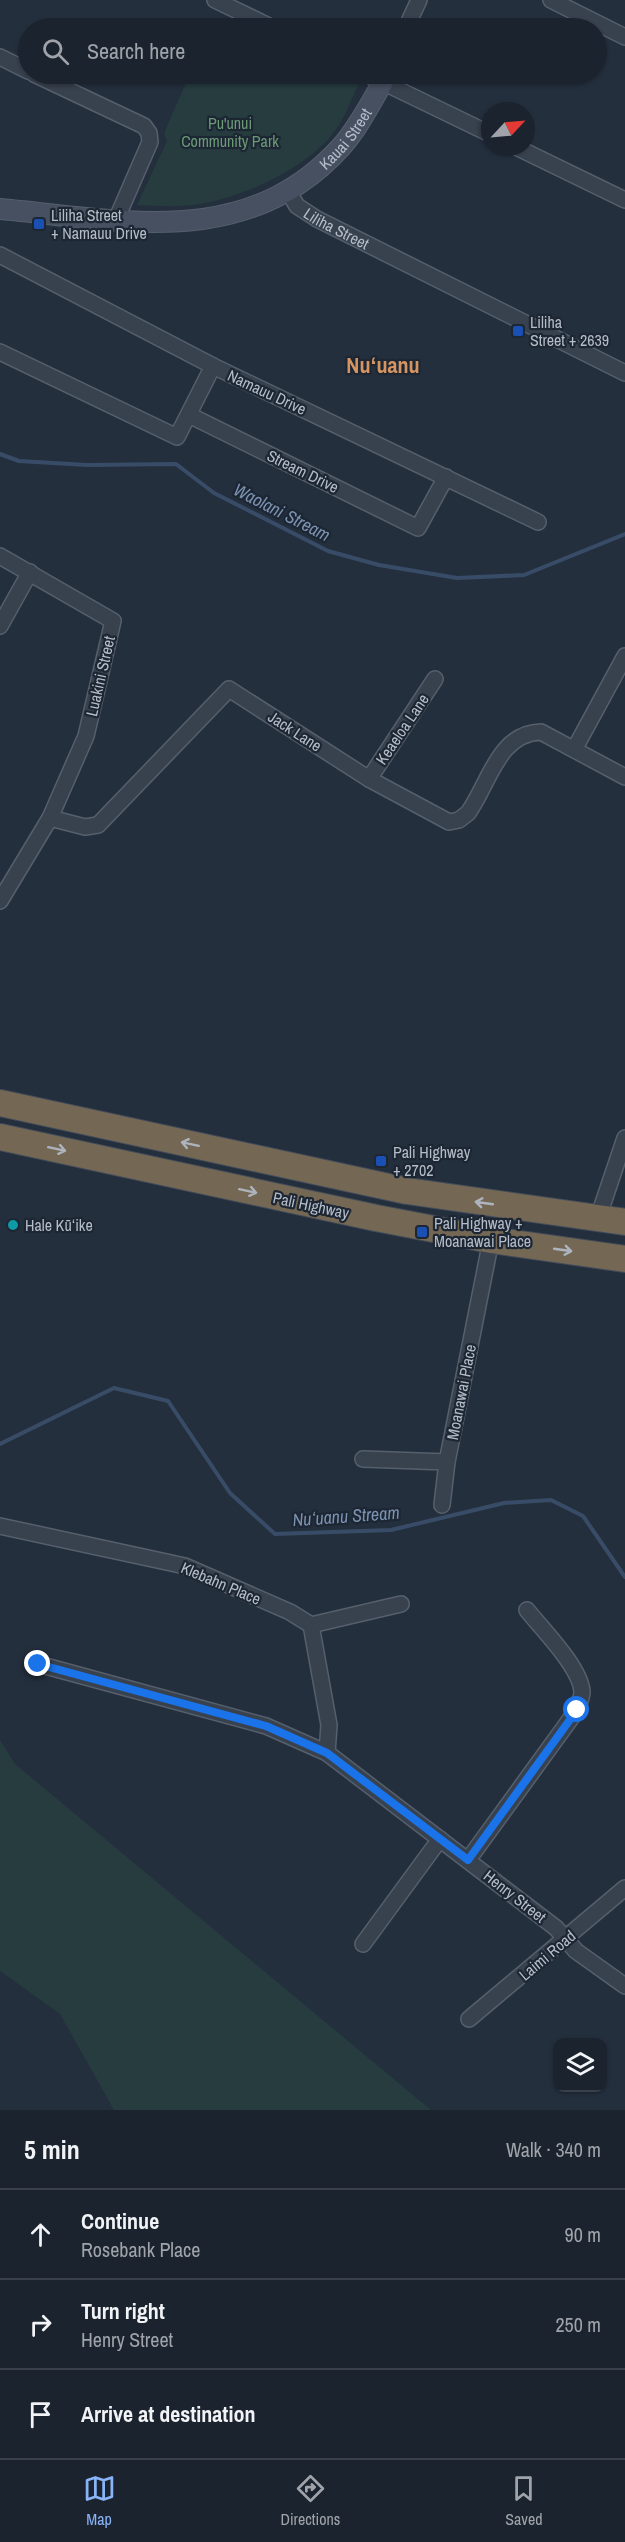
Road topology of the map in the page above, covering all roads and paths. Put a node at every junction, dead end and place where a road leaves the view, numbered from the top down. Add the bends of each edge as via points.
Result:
1 (215, 0) edge
2 (419, 0) edge
3 (551, 0) edge
4 (252, 18) edge
5 (411, 18) edge
6 (587, 18) edge
7 (607, 28) edge
8 (625, 37) edge
9 (0, 57) edge
10 (18, 66) edge
11 (55, 84) edge
12 (374, 84) edge
13 (393, 84) edge
14 (481, 129) edge
15 (535, 156) edge
16 (288, 191) junction
17 (625, 200) edge
18 (0, 209) edge
19 (116, 220) junction
20 (0, 255) edge
21 (0, 352) edge
22 (213, 366) junction
23 (625, 373) edge
24 (189, 415) junction
25 (446, 477) junction
26 (538, 522) dead end
27 (0, 556) edge
28 (30, 572) junction
29 (0, 626) edge
30 (625, 656) edge
31 (435, 679) dead end
32 (575, 748) junction
33 (625, 777) edge
34 (369, 778) junction
35 (50, 818) junction
36 (0, 901) edge
37 (0, 1103) edge
38 (0, 1137) edge
39 (625, 1138) edge
40 (598, 1218) junction
41 (625, 1222) edge
42 (491, 1240) junction
43 (625, 1258) edge
44 (363, 1459) dead end
45 (447, 1462) junction
46 (442, 1505) dead end
47 (0, 1526) edge
48 (401, 1604) dead end
49 (527, 1610) dead end
50 (311, 1625) junction
51 (38, 1664) dead end
52 (327, 1753) junction
53 (440, 1839) junction
54 (468, 1860) junction
55 (625, 1888) edge
56 (567, 1939) junction
57 (363, 1944) dead end
58 (625, 1986) edge
59 (469, 2019) dead end

1 - 4 street
2 - 5 street
3 - 6 street
7 - 8 street
9 - 10 street
11 - 19 street via 144,126 149,133 150,142
12 - 16 street, Kauai Street via 341,147
13 - 14 street
15 - 17 street
16 - 19 street via 230,215 200,222
16 - 23 street, Liliha Street via 297,206 317,219
18 - 19 street
20 - 22 street, Namauu Drive
21 - 24 street via 177,437
22 - 24 street
22 - 25 street, Namauu Drive
24 - 25 street, Stream Drive via 418,528
25 - 26 street, Namauu Drive
27 - 28 street, Luakini Street
28 - 29 street
28 - 35 street, Luakini Street via 113,621 86,736
30 - 32 street
31 - 34 street, Keaeloa Lane
32 - 33 street, Jack Lane
32 - 34 street, Jack Lane via 541,732 530,732 513,741 505,747 468,813 449,822
34 - 35 street, Jack Lane via 229,689 98,825 85,827
35 - 36 street
40 -> 37 highway, Pali Highway via 407,1191
38 -> 42 highway, Pali Highway
39 - 40 street
40 - 41 highway, Pali Highway
42 -> 43 highway, Pali Highway
42 - 45 street, Moanawai Place
44 - 45 street, Moanawai Place
45 - 46 street
47 - 50 street, Klebahn Place via 185,1566
48 - 50 street
49 - 54 street via 572,1666 582,1694 577,1710
50 - 52 street via 329,1725
51 - 52 street, Henry Street via 266,1726
52 - 53 street, Henry Street
53 - 54 street, Henry Street
53 - 57 street
54 - 56 street, Henry Street
55 - 56 street, Laimi Road
56 - 58 street, Henry Street via 576,1951
56 - 59 street, Laimi Road

